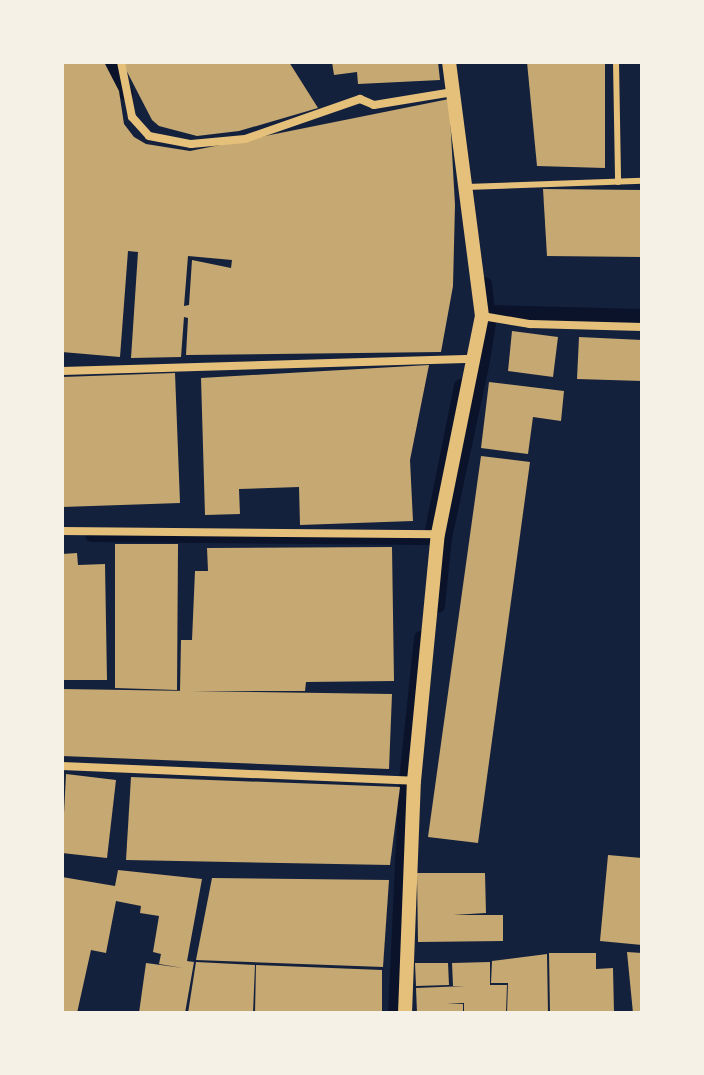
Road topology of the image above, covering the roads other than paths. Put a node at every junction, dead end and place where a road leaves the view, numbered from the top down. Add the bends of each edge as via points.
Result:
1 (121, 62) edge
2 (449, 62) edge
3 (616, 62) edge
4 (453, 92) junction
5 (642, 181) edge
6 (618, 182) junction
7 (466, 187) junction
8 (482, 316) junction
9 (642, 327) edge
10 (474, 359) junction
11 (62, 371) edge
12 (62, 531) edge
13 (438, 534) junction
14 (62, 766) edge
15 (414, 781) junction
16 (405, 1013) edge

1 - 4 street via 132,117 149,136 191,144 245,139 360,99 374,105
2 - 4 street
3 - 6 lane
4 - 7 street
5 - 6 lane
6 - 7 lane
7 - 8 street
8 - 9 street via 530,324
8 - 10 street
10 - 11 street
10 - 13 street
12 - 13 street
13 - 15 street
14 - 15 street
15 - 16 street

